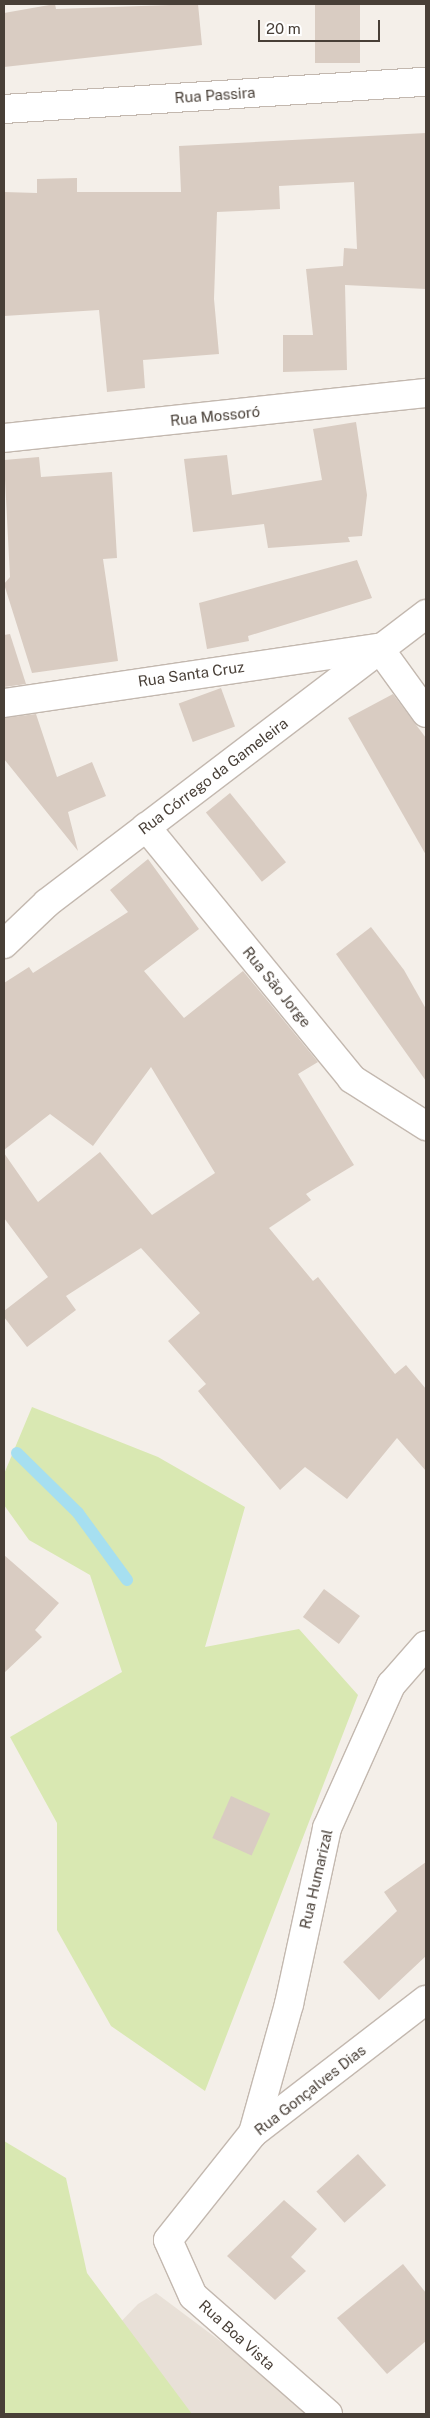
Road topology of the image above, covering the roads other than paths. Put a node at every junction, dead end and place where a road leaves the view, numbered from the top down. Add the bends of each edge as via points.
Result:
1 (426, 82) edge
2 (4, 109) edge
3 (426, 393) edge
4 (4, 438) edge
5 (426, 614) edge
6 (379, 648) junction
7 (4, 703) edge
8 (426, 713) edge
9 (146, 827) junction
10 (4, 944) edge
11 (426, 1126) edge
12 (426, 1645) edge
13 (426, 2000) edge
14 (253, 2133) junction
15 (168, 2240) joint
16 (328, 2414) edge

1 - 2 street, Rua Passira
3 - 4 street, Rua Mossoró
5 - 6 street, Rua Córrego da Gameleira
6 - 7 street, Rua Santa Cruz
6 - 8 street
6 - 9 street, Rua Córrego da Gameleira
9 - 10 street, Rua Córrego da Gameleira via 47,903
9 - 11 street, Rua São Jorge via 352,1079
12 - 14 street, Rua Humarizal via 391,1685 327,1828 289,2004
13 - 14 street, Rua Gonçalves Dias
14 - 15 street, Rua Gonçalves Dias
15 - 16 street, Rua Boa Vista via 190,2292

